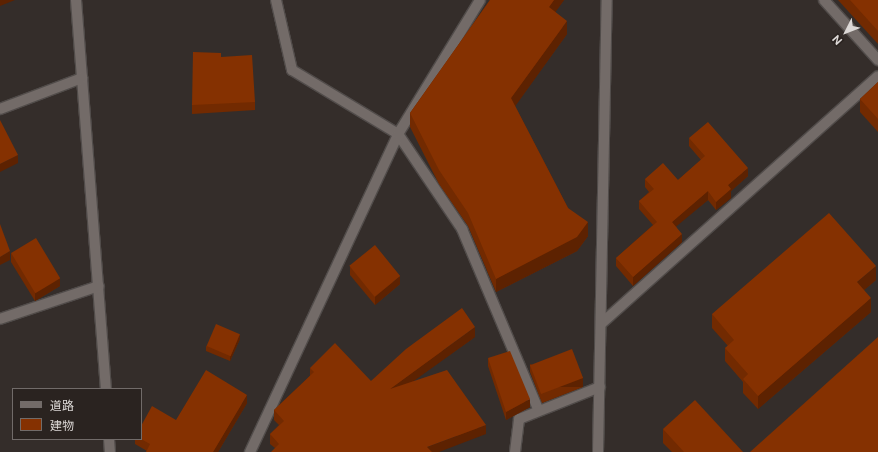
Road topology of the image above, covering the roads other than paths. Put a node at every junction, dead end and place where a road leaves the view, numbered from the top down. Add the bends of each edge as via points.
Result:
1 (76, 0) edge
2 (276, 0) edge
3 (480, 0) edge
4 (607, 0) edge
5 (824, 0) edge
6 (878, 60) edge
7 (878, 76) edge
8 (82, 78) junction
9 (0, 109) edge
10 (398, 134) junction
11 (99, 286) junction
12 (0, 319) edge
13 (602, 323) junction
14 (600, 387) junction
15 (106, 388) edge
16 (538, 409) junction
17 (109, 440) edge
18 (110, 452) edge
19 (250, 452) edge
20 (515, 452) edge
21 (598, 452) edge

1 - 8 street
2 - 10 street via 292,70
3 - 10 street
4 - 13 street
5 - 6 street
7 - 13 street
8 - 9 street
8 - 11 street
10 - 16 street via 462,228
10 - 19 street
11 - 12 street
11 - 15 street
13 - 14 street
14 - 16 street
14 - 21 street
16 - 20 street via 519,419
17 - 18 street

